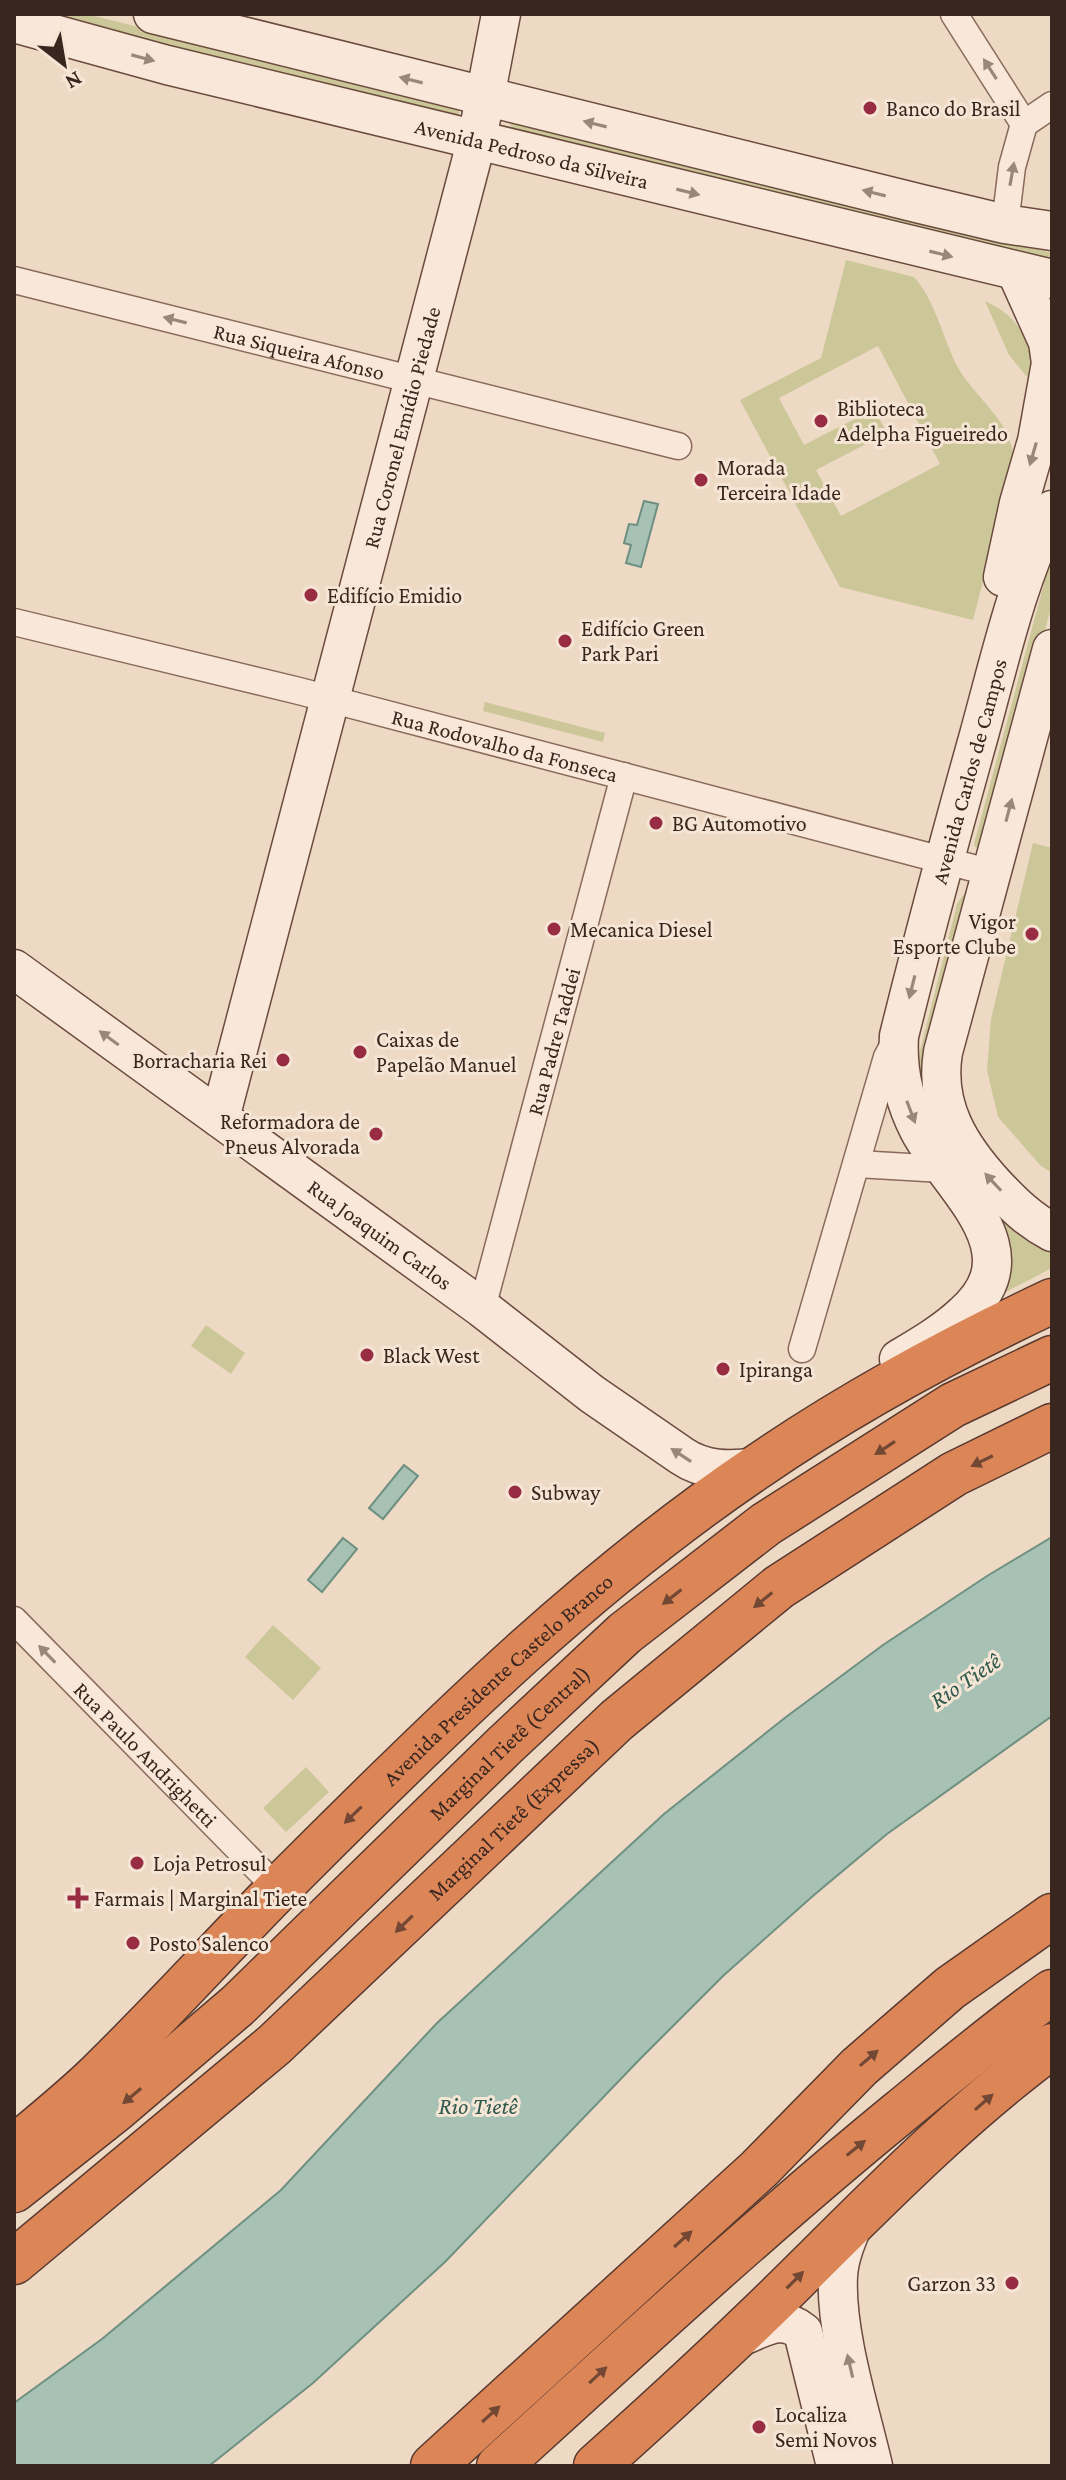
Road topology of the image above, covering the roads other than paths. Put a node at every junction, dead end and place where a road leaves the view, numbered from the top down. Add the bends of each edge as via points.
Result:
1 (153, 14) edge
2 (501, 14) edge
3 (954, 14) edge
4 (14, 23) edge
5 (487, 98) junction
6 (1052, 105) edge
7 (1024, 124) junction
8 (477, 139) junction
9 (1005, 224) junction
10 (1052, 231) edge
11 (1034, 276) edge
12 (14, 280) edge
13 (413, 379) junction
14 (678, 446) dead end
15 (1052, 510) edge
16 (1011, 617) junction
17 (14, 622) edge
18 (1052, 649) edge
19 (330, 699) junction
20 (624, 776) junction
21 (943, 861) junction
22 (992, 873) junction
23 (14, 969) edge
24 (899, 1036) junction
25 (220, 1118) junction
26 (857, 1164) junction
27 (943, 1169) junction
28 (1052, 1232) edge
29 (1052, 1301) edge
30 (482, 1308) junction
31 (802, 1349) dead end
32 (1052, 1358) edge
33 (1052, 1426) edge
34 (818, 1428) junction
35 (756, 1467) junction
36 (14, 1620) edge
37 (505, 1745) junction
38 (278, 1889) junction
39 (1052, 1916) edge
40 (1052, 1992) edge
41 (274, 2045) junction
42 (1052, 2046) edge
43 (94, 2078) junction
44 (14, 2148) edge
45 (822, 2176) junction
46 (14, 2190) edge
47 (854, 2222) junction
48 (14, 2233) edge
49 (14, 2262) edge
50 (735, 2339) junction
51 (433, 2466) edge
52 (499, 2466) edge
53 (543, 2466) edge
54 (596, 2466) edge
55 (836, 2466) edge
56 (873, 2466) edge

5 -> 1 main road, Avenida Pedroso da Silveira
2 - 5 main road, Rua Coronel Emídio Piedade
7 -> 3 street
4 -> 8 main road, Avenida Pedroso da Silveira
5 - 8 main road, Rua Coronel Emídio Piedade
9 -> 5 main road, Avenida Pedroso da Silveira
6 - 7 street
9 -> 7 street
8 -> 11 main road, Avenida Pedroso da Silveira
8 - 13 main road, Rua Coronel Emídio Piedade
9 - 10 main road, Avenida Pedroso da Silveira
11 -> 16 main road via 1051,363 1003,577
13 -> 12 street, Rua Siqueira Afonso
13 - 14 street, Rua Siqueira Afonso
13 - 19 main road, Rua Coronel Emídio Piedade
15 - 16 main road, Avenida Carlos de Campos
16 - 21 main road, Avenida Carlos de Campos
17 - 19 street, Rua Rodovalho da Fonseca
22 -> 18 main road
19 - 20 street, Rua Rodovalho da Fonseca
19 - 25 main road, Rua Coronel Emídio Piedade
20 - 21 street, Rua Rodovalho da Fonseca
20 - 30 street, Rua Padre Taddei
21 - 22 street, Rua Rodovalho da Fonseca
21 -> 24 main road, Avenida Carlos de Campos
28 -> 22 main road via 1021,1212 970,1157 947,1114 941,1089 943,1052
25 -> 23 main road, Rua Joaquim Carlos
24 - 26 street, Avenida Carlos de Campos via 887,1057
24 -> 27 main road, Avenida Carlos de Campos via 907,1102
25 - 30 main road, Rua Joaquim Carlos
26 - 27 street
26 - 31 street, Avenida Carlos de Campos
27 - 34 main road, Avenida Carlos de Campos via 989,1233 993,1257 988,1282 964,1314 828,1402
29 - 34 highway, Avenida Presidente Castelo Branco via 961,1344
35 -> 30 main road, Rua Joaquim Carlos via 725,1470 692,1463
32 -> 37 highway, Marginal Tietê (Central) via 953,1405 766,1524 625,1633
33 -> 41 highway, Marginal Tietê (Expressa) via 954,1474 779,1587 617,1720
34 - 35 highway, Avenida Presidente Castelo Branco
35 -> 38 highway, Avenida Presidente Castelo Branco via 623,1567 510,1664
38 -> 36 street, Rua Paulo Andrighetti
37 - 43 highway via 465,1763 157,2041
37 -> 46 highway, Marginal Tietê (Central) via 237,2006
38 - 43 highway, Avenida Presidente Castelo Branco
51 -> 39 highway via 759,2169 859,2067 950,1988
45 -> 40 highway
41 - 48 highway via 225,2066
41 - 49 highway, Marginal Tietê (Expressa)
47 -> 42 highway
43 - 44 highway, Avenida Presidente Castelo Branco
52 -> 45 highway
45 - 53 highway via 785,2239
50 -> 47 highway
56 -> 47 main road via 838,2296 838,2274
50 - 54 highway
50 - 55 main road via 783,2321 803,2332

